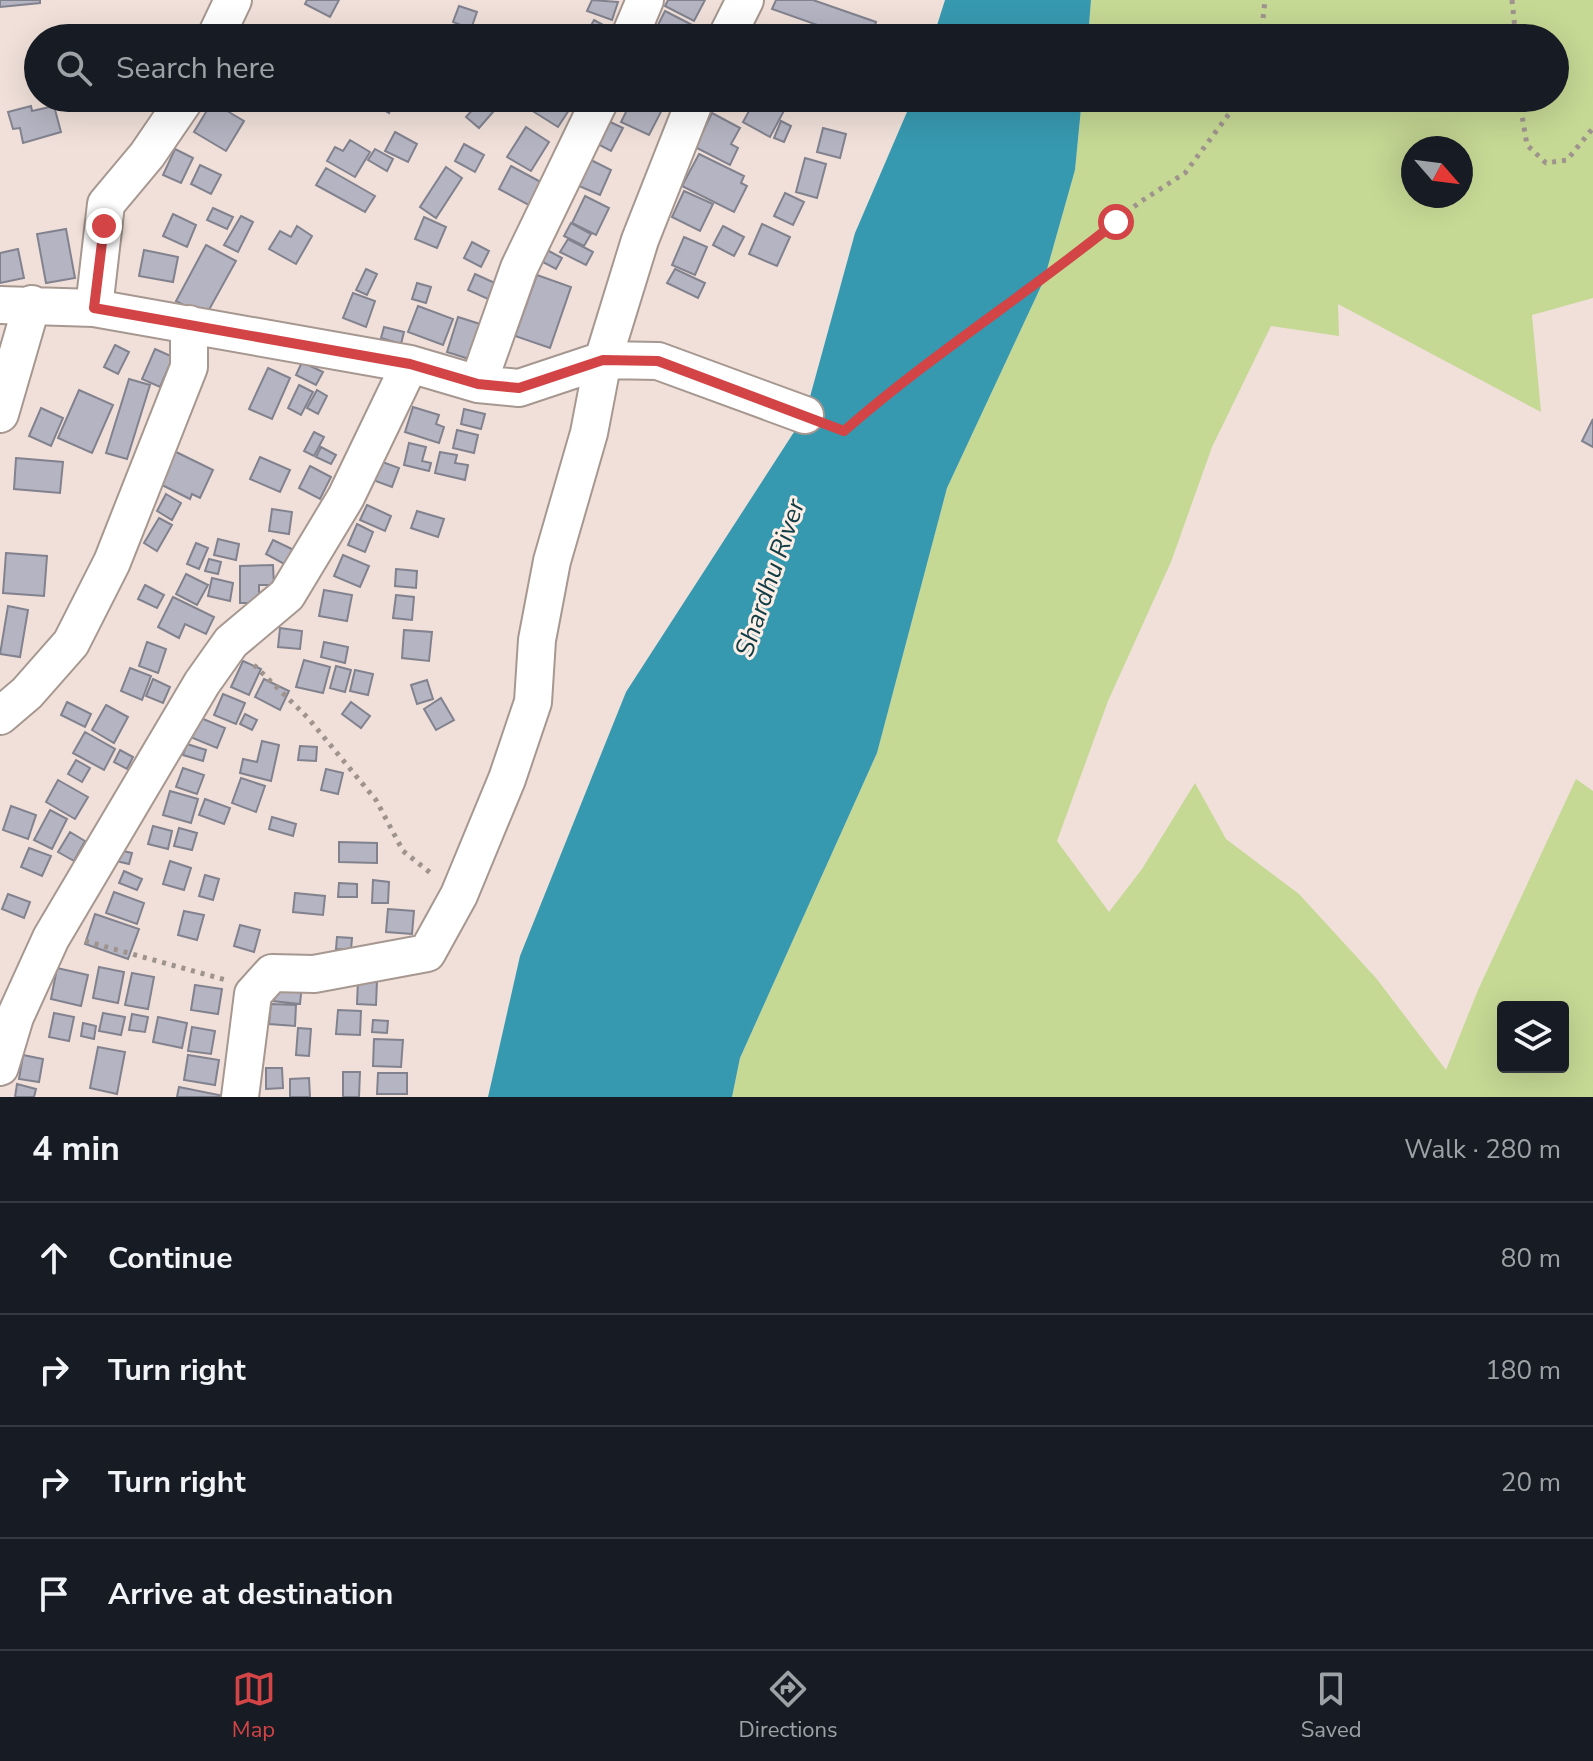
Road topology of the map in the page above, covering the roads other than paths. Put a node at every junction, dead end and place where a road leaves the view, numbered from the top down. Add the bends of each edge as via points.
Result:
1 (233, 0) edge
2 (645, 0) edge
3 (745, 0) edge
4 (222, 24) edge
5 (635, 24) edge
6 (733, 24) edge
7 (176, 112) edge
8 (594, 112) edge
9 (690, 112) edge
10 (16, 305) edge
11 (94, 308) junction
12 (189, 324) junction
13 (603, 360) junction
14 (410, 364) junction
15 (478, 384) junction
16 (0, 414) edge
17 (805, 415) road end
18 (0, 716) edge
19 (0, 1067) edge
20 (240, 1097) edge

1 - 4 street
2 - 5 street
3 - 6 street
7 - 11 street via 106,204
8 - 15 street via 519,268
9 - 13 street via 640,240
10 - 11 street
10 - 16 street
11 - 12 street
12 - 14 street
12 - 18 street via 189,367 112,562 71,643
13 - 15 street via 519,388
13 - 17 street via 658,361
13 - 20 street via 589,433 552,561 537,640 533,702 459,895 427,953 314,974 272,973 253,994
14 - 15 street
14 - 19 street via 346,497 287,595 231,642 202,683 55,932 15,1017

